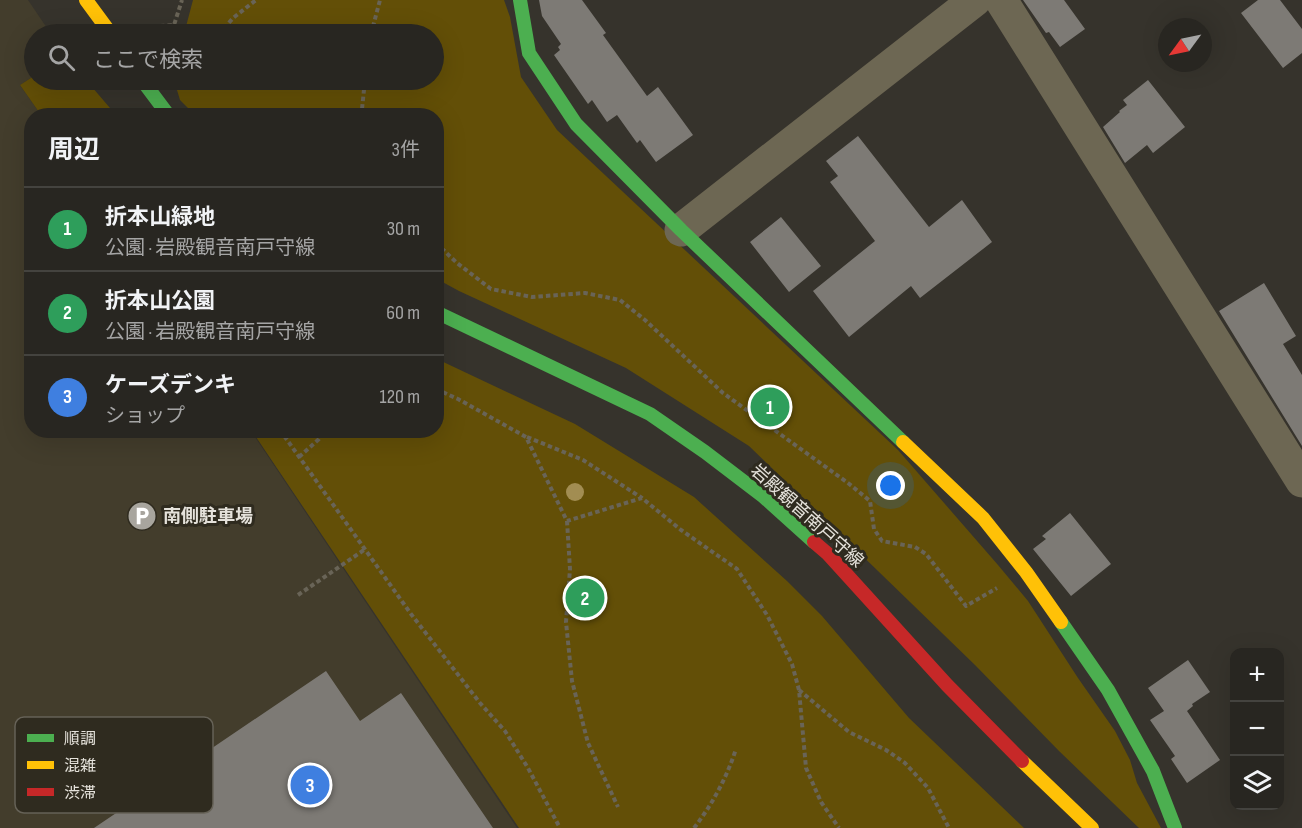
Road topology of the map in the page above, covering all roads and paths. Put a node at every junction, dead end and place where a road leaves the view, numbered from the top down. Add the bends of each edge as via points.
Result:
1 (86, 0) edge
2 (182, 0) edge
3 (256, 0) edge
4 (380, 0) edge
5 (520, 0) edge
6 (975, 0) edge
7 (1001, 0) edge
8 (104, 24) edge
9 (174, 24) edge
10 (228, 24) edge
11 (374, 24) edge
12 (150, 90) edge
13 (364, 90) edge
14 (163, 108) edge
15 (362, 108) edge
16 (681, 230) junction
17 (444, 251) edge
18 (444, 316) edge
19 (444, 393) edge
20 (526, 437) junction
21 (286, 438) edge
22 (320, 438) edge
23 (299, 457) junction
24 (1302, 482) edge
25 (642, 498) junction
26 (567, 521) junction
27 (364, 550) junction
28 (1026, 572) junction
29 (298, 595) dead end
30 (799, 690) junction
31 (736, 749) dead end
32 (618, 807) dead end
33 (560, 828) edge
34 (694, 828) edge
35 (839, 828) edge
36 (949, 828) edge
37 (1092, 828) edge
38 (1175, 828) edge

1 - 8 street
2 - 9 path
3 - 10 path
4 - 11 path
5 - 16 street via 529,53 576,124
6 - 16 street
7 - 24 street
12 - 14 street
13 - 15 path
16 - 28 street via 983,518
17 - 28 path via 491,289 532,297 585,293 620,300 723,393 870,501 874,529 882,541 926,554 966,606
18 - 37 street, 岩殿観音南戸守線 via 650,414 764,497 828,554 947,684
19 - 20 path
20 - 25 path via 583,460
20 - 26 path
21 - 23 path
22 - 23 path
23 - 27 path
25 - 26 path
25 - 30 path via 737,569 767,615 792,664
26 - 32 path via 570,568 566,622 572,681 588,743
27 - 29 path
27 - 33 path via 505,731
28 - 38 street via 1108,690 1153,771
30 - 35 path via 806,768 821,802
30 - 36 path via 849,732 905,763 928,788
31 - 34 path via 706,813

